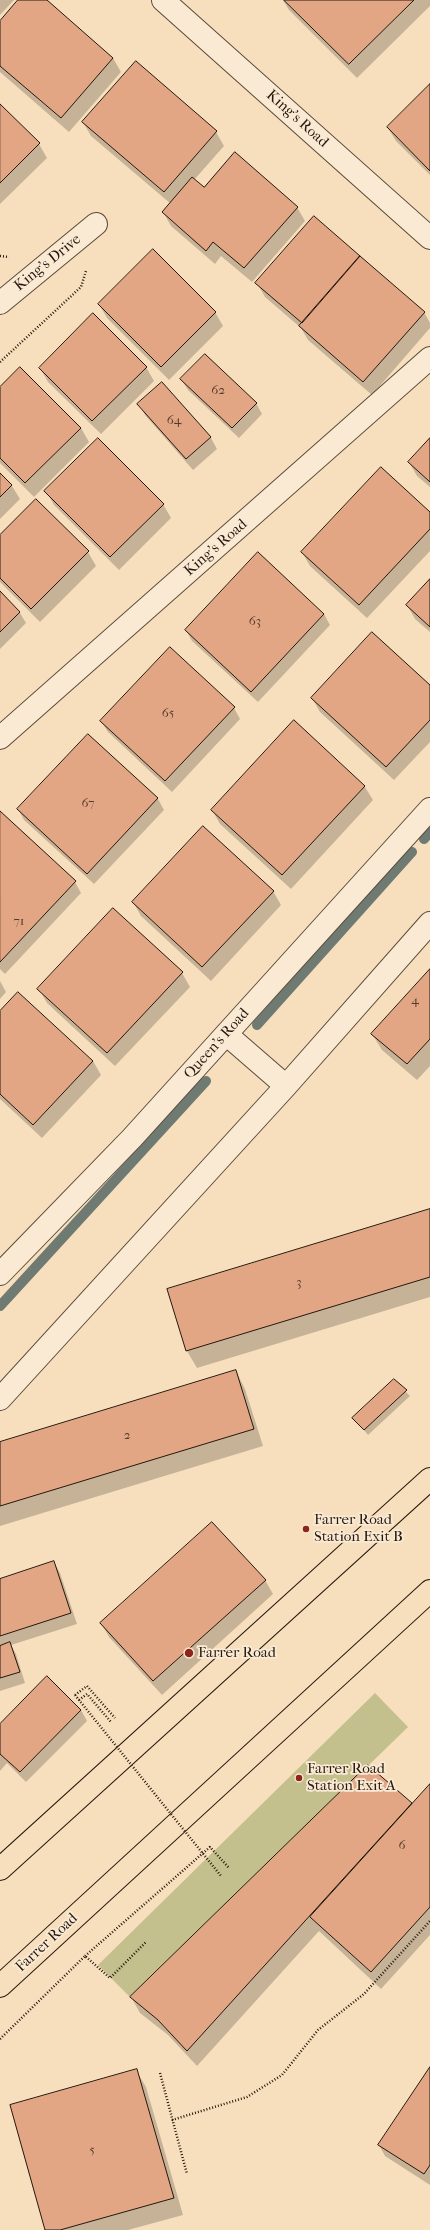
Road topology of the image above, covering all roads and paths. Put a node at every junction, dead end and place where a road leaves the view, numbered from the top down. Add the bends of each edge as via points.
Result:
1 (163, 0) edge
2 (91, 228) joint
3 (430, 238) edge
4 (0, 303) edge
5 (430, 358) edge
6 (0, 362) edge
7 (0, 738) edge
8 (430, 809) edge
9 (430, 923) edge
10 (226, 1034) junction
11 (286, 1086) junction
12 (0, 1274) edge
13 (0, 1399) edge
14 (430, 1479) edge
15 (430, 1591) edge
16 (78, 1700) junction
17 (115, 1718) dead end
18 (111, 1722) dead end
19 (229, 1868) dead end
20 (0, 1869) edge
21 (221, 1876) dead end
22 (430, 1921) edge
23 (146, 1942) dead end
24 (85, 1956) junction
25 (0, 1986) edge
26 (0, 2039) edge
27 (160, 2073) dead end
28 (172, 2120) junction
29 (188, 2174) dead end

1 - 3 street, King's Road
2 - 4 street, King's Drive
2 - 6 path via 86,272 81,287
5 - 7 street, King's Road
8 - 10 street, Queen's Road
9 - 11 street
10 - 11 street
10 - 12 street, Queen's Road via 132,1138
11 - 13 street
14 - 20 highway
15 - 25 highway, Farrer Road
16 - 17 path, bridge via 75,1695 87,1686
16 - 18 path via 86,1694
16 - 21 path, bridge
19 - 24 path via 210,1847
22 - 28 path via 364,1994 318,2030 282,2075 247,2097
23 - 24 path via 110,1978
24 - 26 path
27 - 28 path
28 - 29 path

